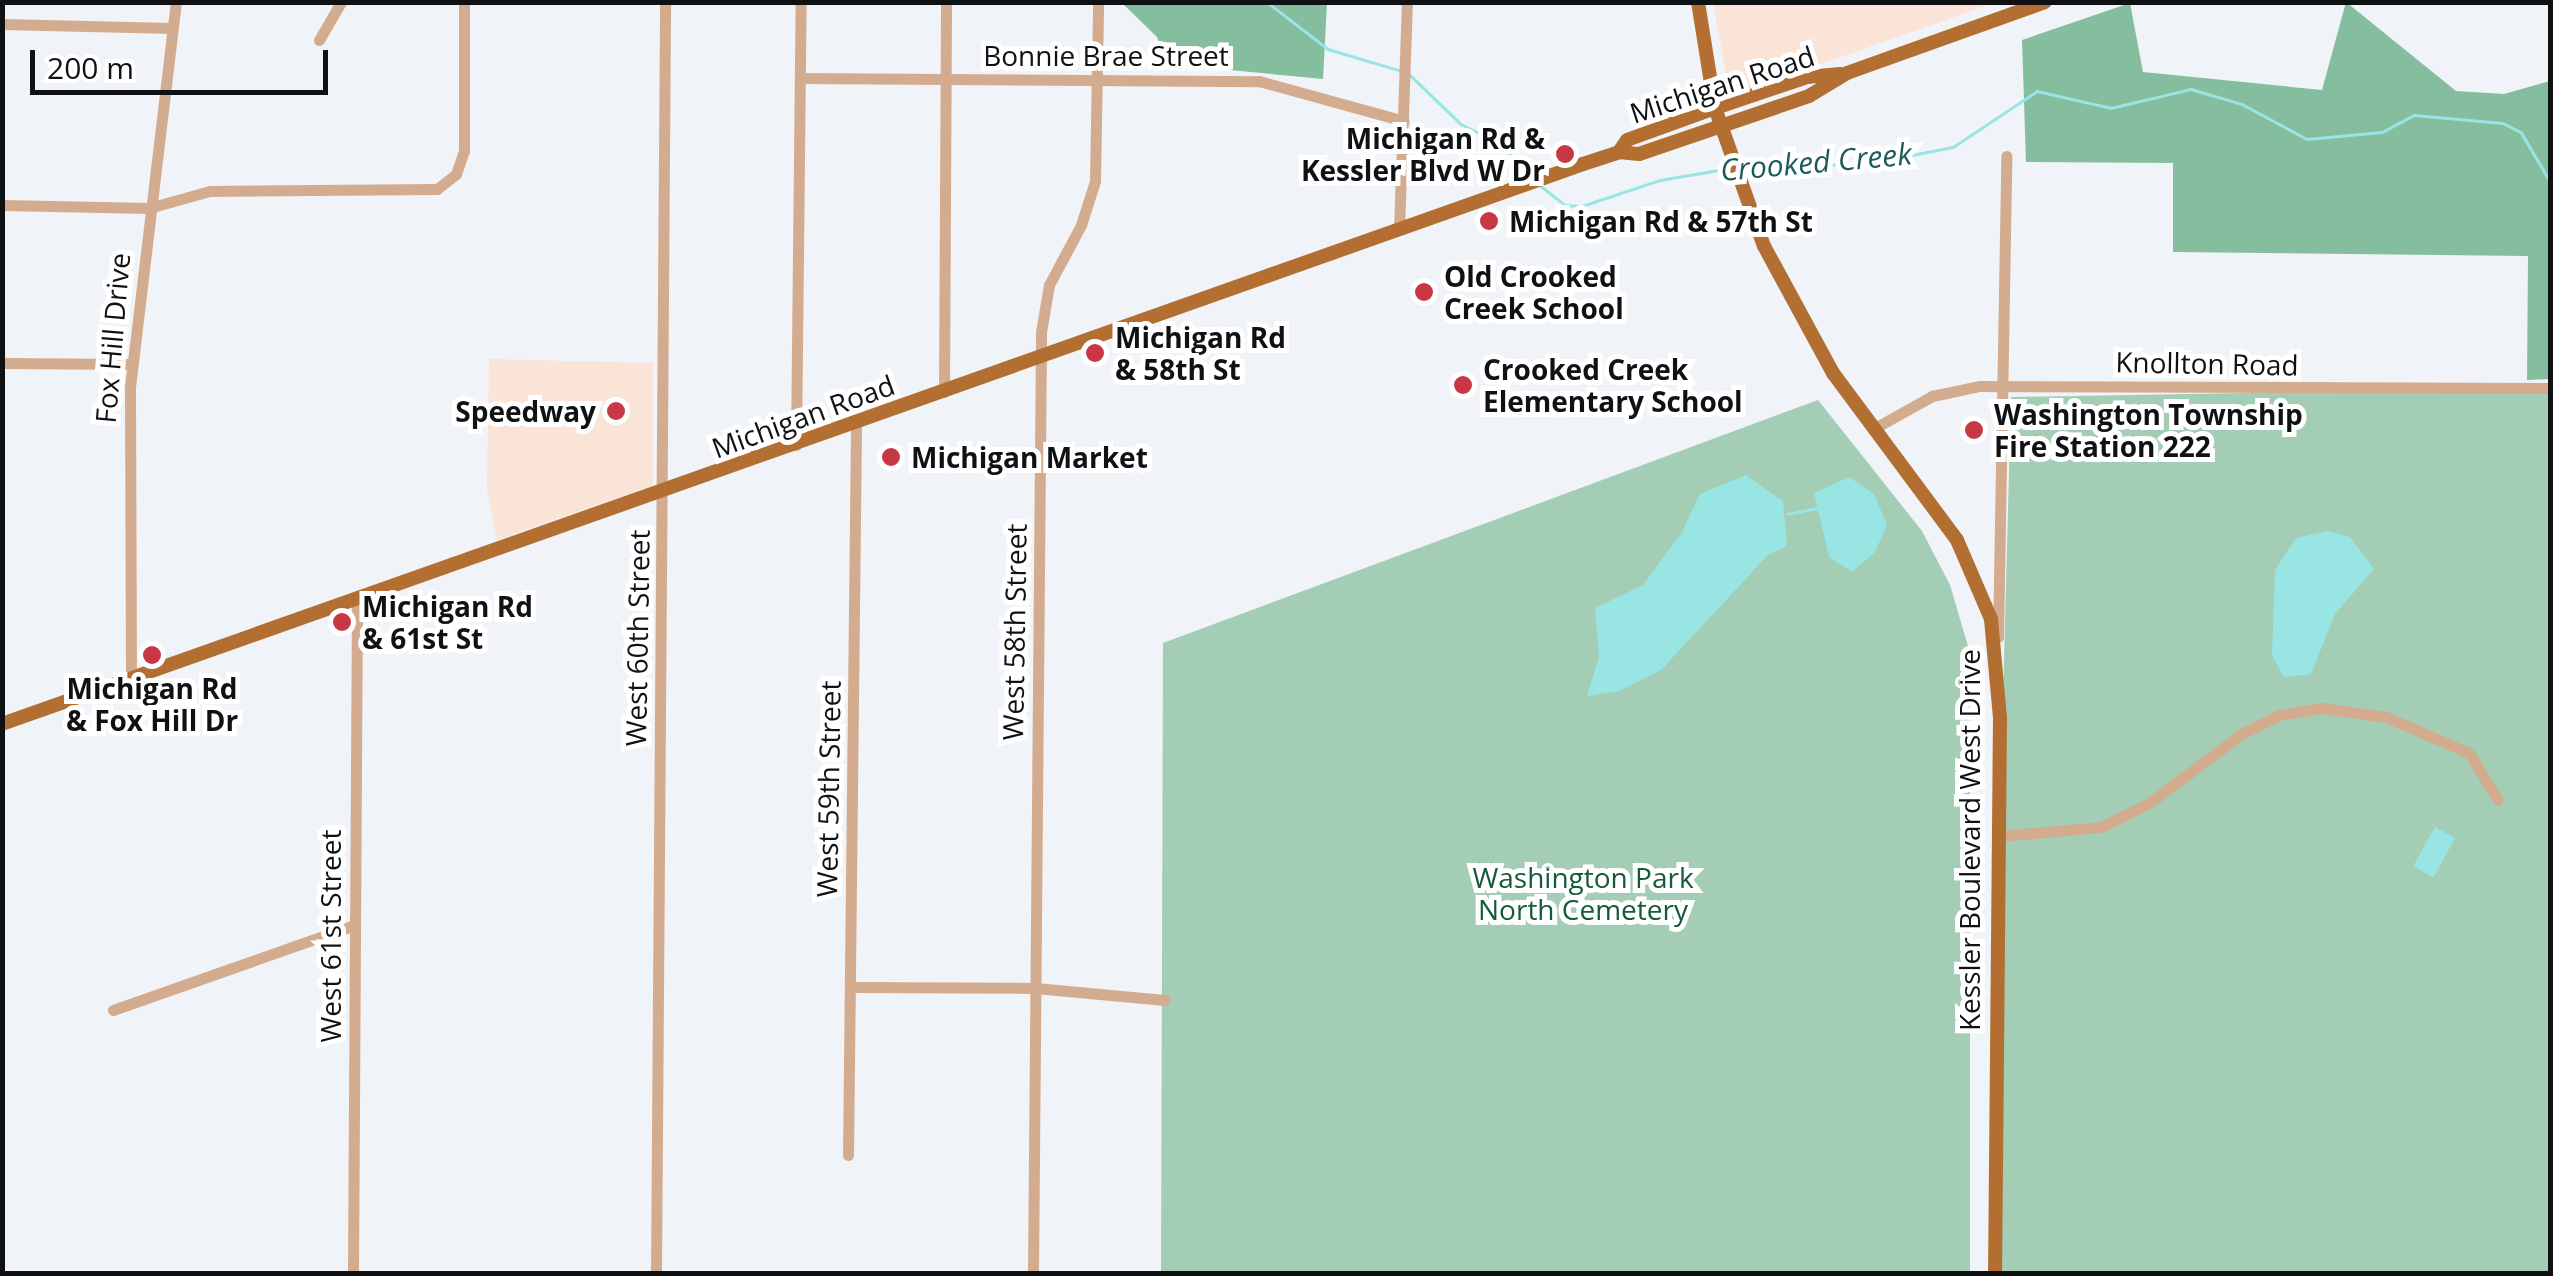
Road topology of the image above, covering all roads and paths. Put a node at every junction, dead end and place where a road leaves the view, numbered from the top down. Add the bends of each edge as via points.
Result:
1 (176, 2) edge
2 (341, 2) edge
3 (464, 2) edge
4 (665, 2) edge
5 (801, 2) edge
6 (946, 2) edge
7 (1098, 2) edge
8 (1407, 2) edge
9 (1698, 2) edge
10 (2046, 2) edge
11 (2, 24) edge
12 (173, 28) junction
13 (319, 40) dead end
14 (1846, 73) junction
15 (800, 78) junction
16 (946, 79) junction
17 (1097, 80) junction
18 (1715, 108) junction
19 (1405, 115) junction
20 (1720, 125) junction
21 (1619, 152) junction
22 (2006, 156) dead end
23 (2, 206) edge
24 (149, 208) junction
25 (1400, 230) junction
26 (1042, 356) junction
27 (2, 363) edge
28 (132, 364) junction
29 (2003, 386) junction
30 (2550, 388) edge
31 (944, 392) junction
32 (856, 422) junction
33 (1873, 429) junction
34 (796, 445) junction
35 (663, 492) junction
36 (357, 599) junction
37 (1997, 654) junction
38 (131, 679) junction
39 (2, 724) edge
40 (2498, 800) dead end
41 (1999, 836) junction
42 (355, 924) junction
43 (851, 987) junction
44 (1035, 988) junction
45 (1164, 1000) dead end
46 (113, 1010) dead end
47 (848, 1155) dead end
48 (353, 1274) edge
49 (656, 1274) edge
50 (1032, 1274) edge
51 (1996, 1274) edge

1 - 12 street, Fox Hill Drive
2 - 13 street
3 - 24 street via 464,151 450,180 422,194 210,192
4 - 35 street, West 60th Street
5 - 15 street
6 - 16 street
7 - 17 street, West 58th Street
8 - 19 street
9 - 18 main road, Kessler Boulevard West Drive
10 - 14 main road, Michigan Road
11 - 12 street
12 - 24 street, Fox Hill Drive
14 - 18 main road, Michigan Road via 1807,78
14 - 20 main road, Michigan Road via 1809,96
15 - 16 street, Bonnie Brae Street
15 - 34 street
16 - 17 street, Bonnie Brae Street
16 - 31 street
17 - 19 street, Bonnie Brae Street via 1275,82
17 - 26 street, West 58th Street via 1094,190 1049,285
18 - 20 main road, Kessler Boulevard West Drive
18 - 21 main road, Michigan Road via 1627,140
19 - 25 street
20 - 21 main road, Michigan Road via 1639,154
20 - 33 main road, Kessler Boulevard West Drive via 1811,338
21 - 25 main road, Michigan Road
22 - 29 street
23 - 24 street
24 - 28 street, Fox Hill Drive
25 - 26 main road, Michigan Road
26 - 31 main road, Michigan Road
26 - 44 street, West 58th Street
27 - 28 street
28 - 38 street, Fox Hill Drive
29 - 30 street, Knollton Road
29 - 33 street, Knollton Road via 1932,396
29 - 37 street
31 - 32 main road, Michigan Road
32 - 34 main road, Michigan Road
32 - 43 street, West 59th Street
33 - 37 main road, Kessler Boulevard West Drive via 1957,540 1980,587
34 - 35 main road, Michigan Road
35 - 36 main road, Michigan Road
35 - 49 street, West 60th Street
36 - 38 main road, Michigan Road
36 - 42 street, West 61st Street
37 - 41 main road, Kessler Boulevard West Drive
38 - 39 main road, Michigan Road
40 - 41 street via 2469,753 2386,717 2322,708 2279,716 2243,733 2149,803 2101,827
41 - 51 main road, Kessler Boulevard West Drive
42 - 46 street
42 - 48 street, West 61st Street
43 - 44 street
43 - 47 street, West 59th Street
44 - 45 street
44 - 50 street, West 58th Street

